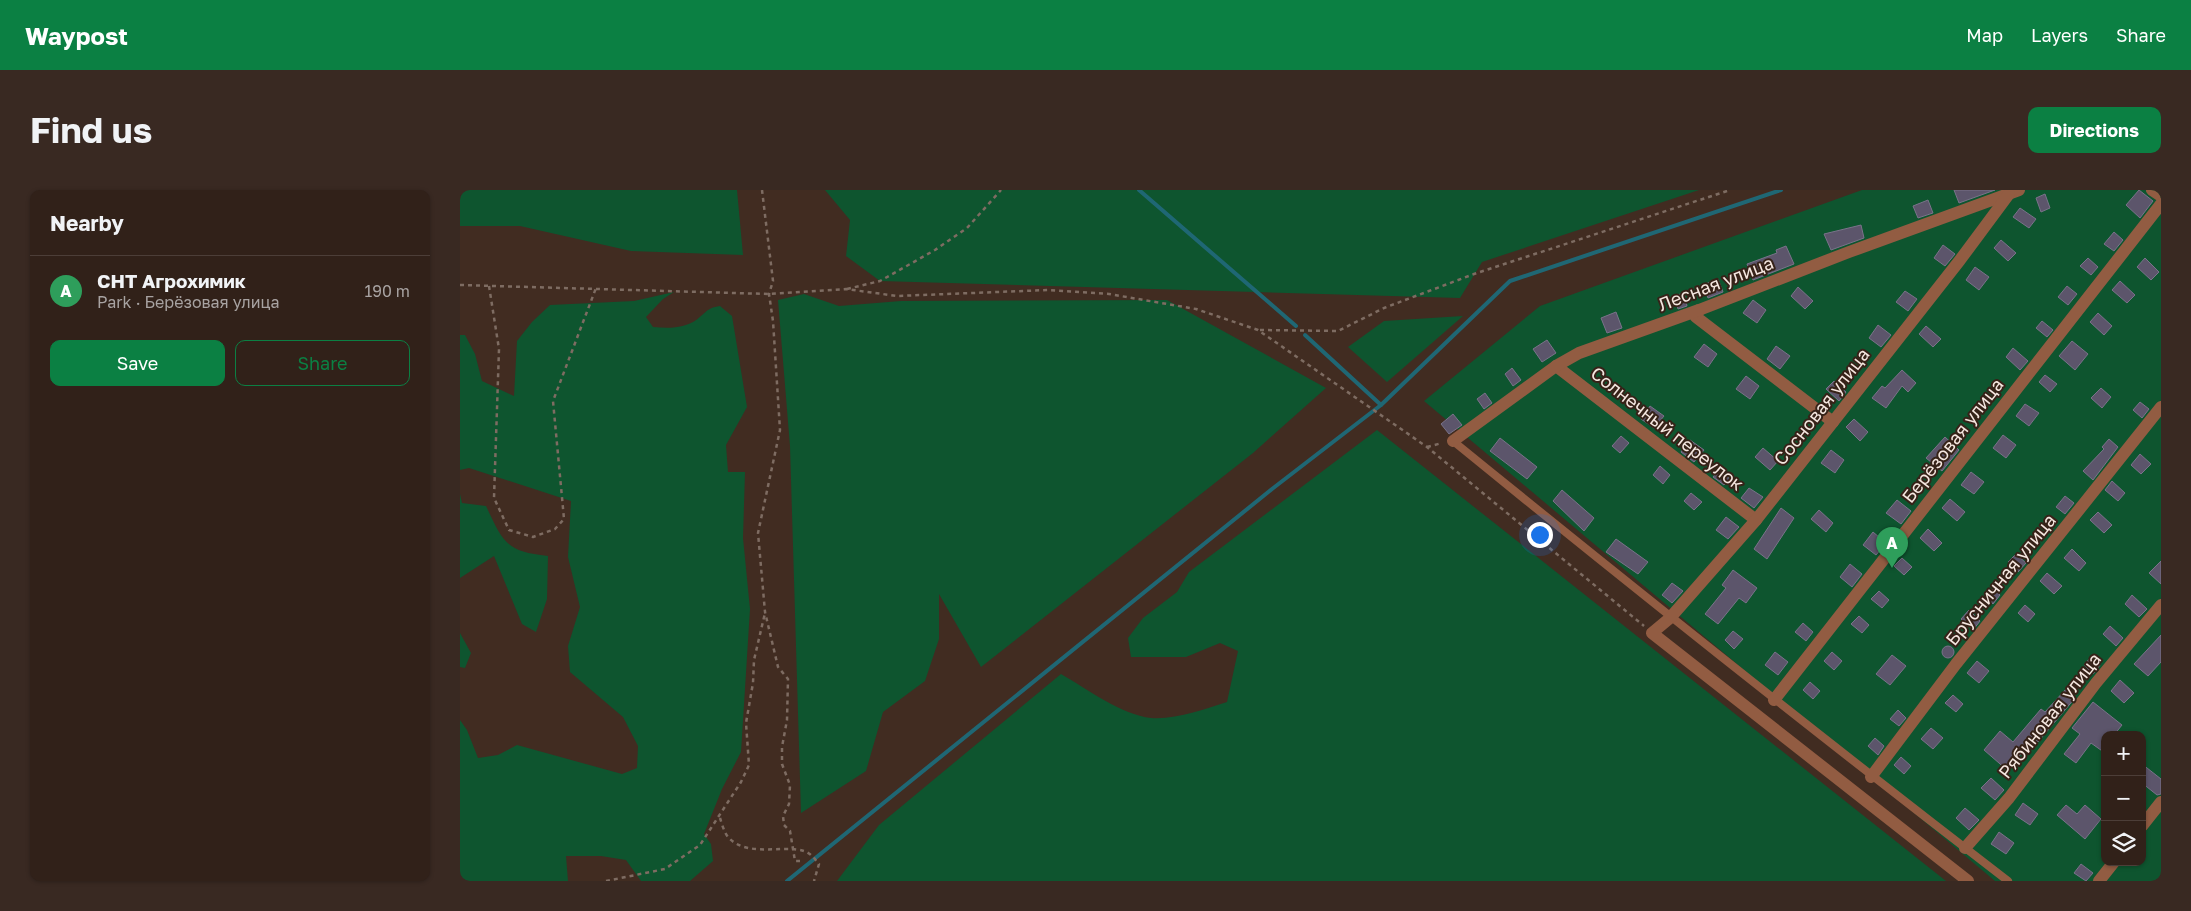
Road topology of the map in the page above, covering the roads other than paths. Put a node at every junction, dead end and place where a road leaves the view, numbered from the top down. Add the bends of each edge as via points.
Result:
1 (2152, 190) edge
2 (2014, 192) edge
3 (2161, 196) edge
4 (2161, 204) edge
5 (1699, 310) junction
6 (1556, 366) junction
7 (2161, 407) edge
8 (1833, 422) junction
9 (1453, 440) joint
10 (1756, 520) junction
11 (2161, 605) edge
12 (1670, 618) junction
13 (1774, 700) junction
14 (1871, 776) junction
15 (2161, 802) edge
16 (2146, 821) edge
17 (1965, 848) junction
18 (2111, 866) edge
19 (1968, 881) edge
20 (2008, 881) edge
21 (2099, 881) edge

1 - 3 street
2 - 5 street, Лесная улица
2 - 8 street, Сосновая улица
4 - 13 street, Берёзовая улица
5 - 6 street, Лесная улица via 1579,353
5 - 8 street via 1696,316
6 - 9 street, Лесная улица
6 - 10 street, Солнечный переулок
7 - 14 street, Брусничная улица
8 - 10 street, Сосновая улица
9 - 12 lane
10 - 12 street, Сосновая улица
11 - 17 street, Рябиновая улица via 2096,683 2009,798
12 - 13 lane
12 - 19 street, Сосновая улица via 1652,633
13 - 14 lane
14 - 17 lane
15 - 16 street
17 - 20 lane
18 - 21 street

